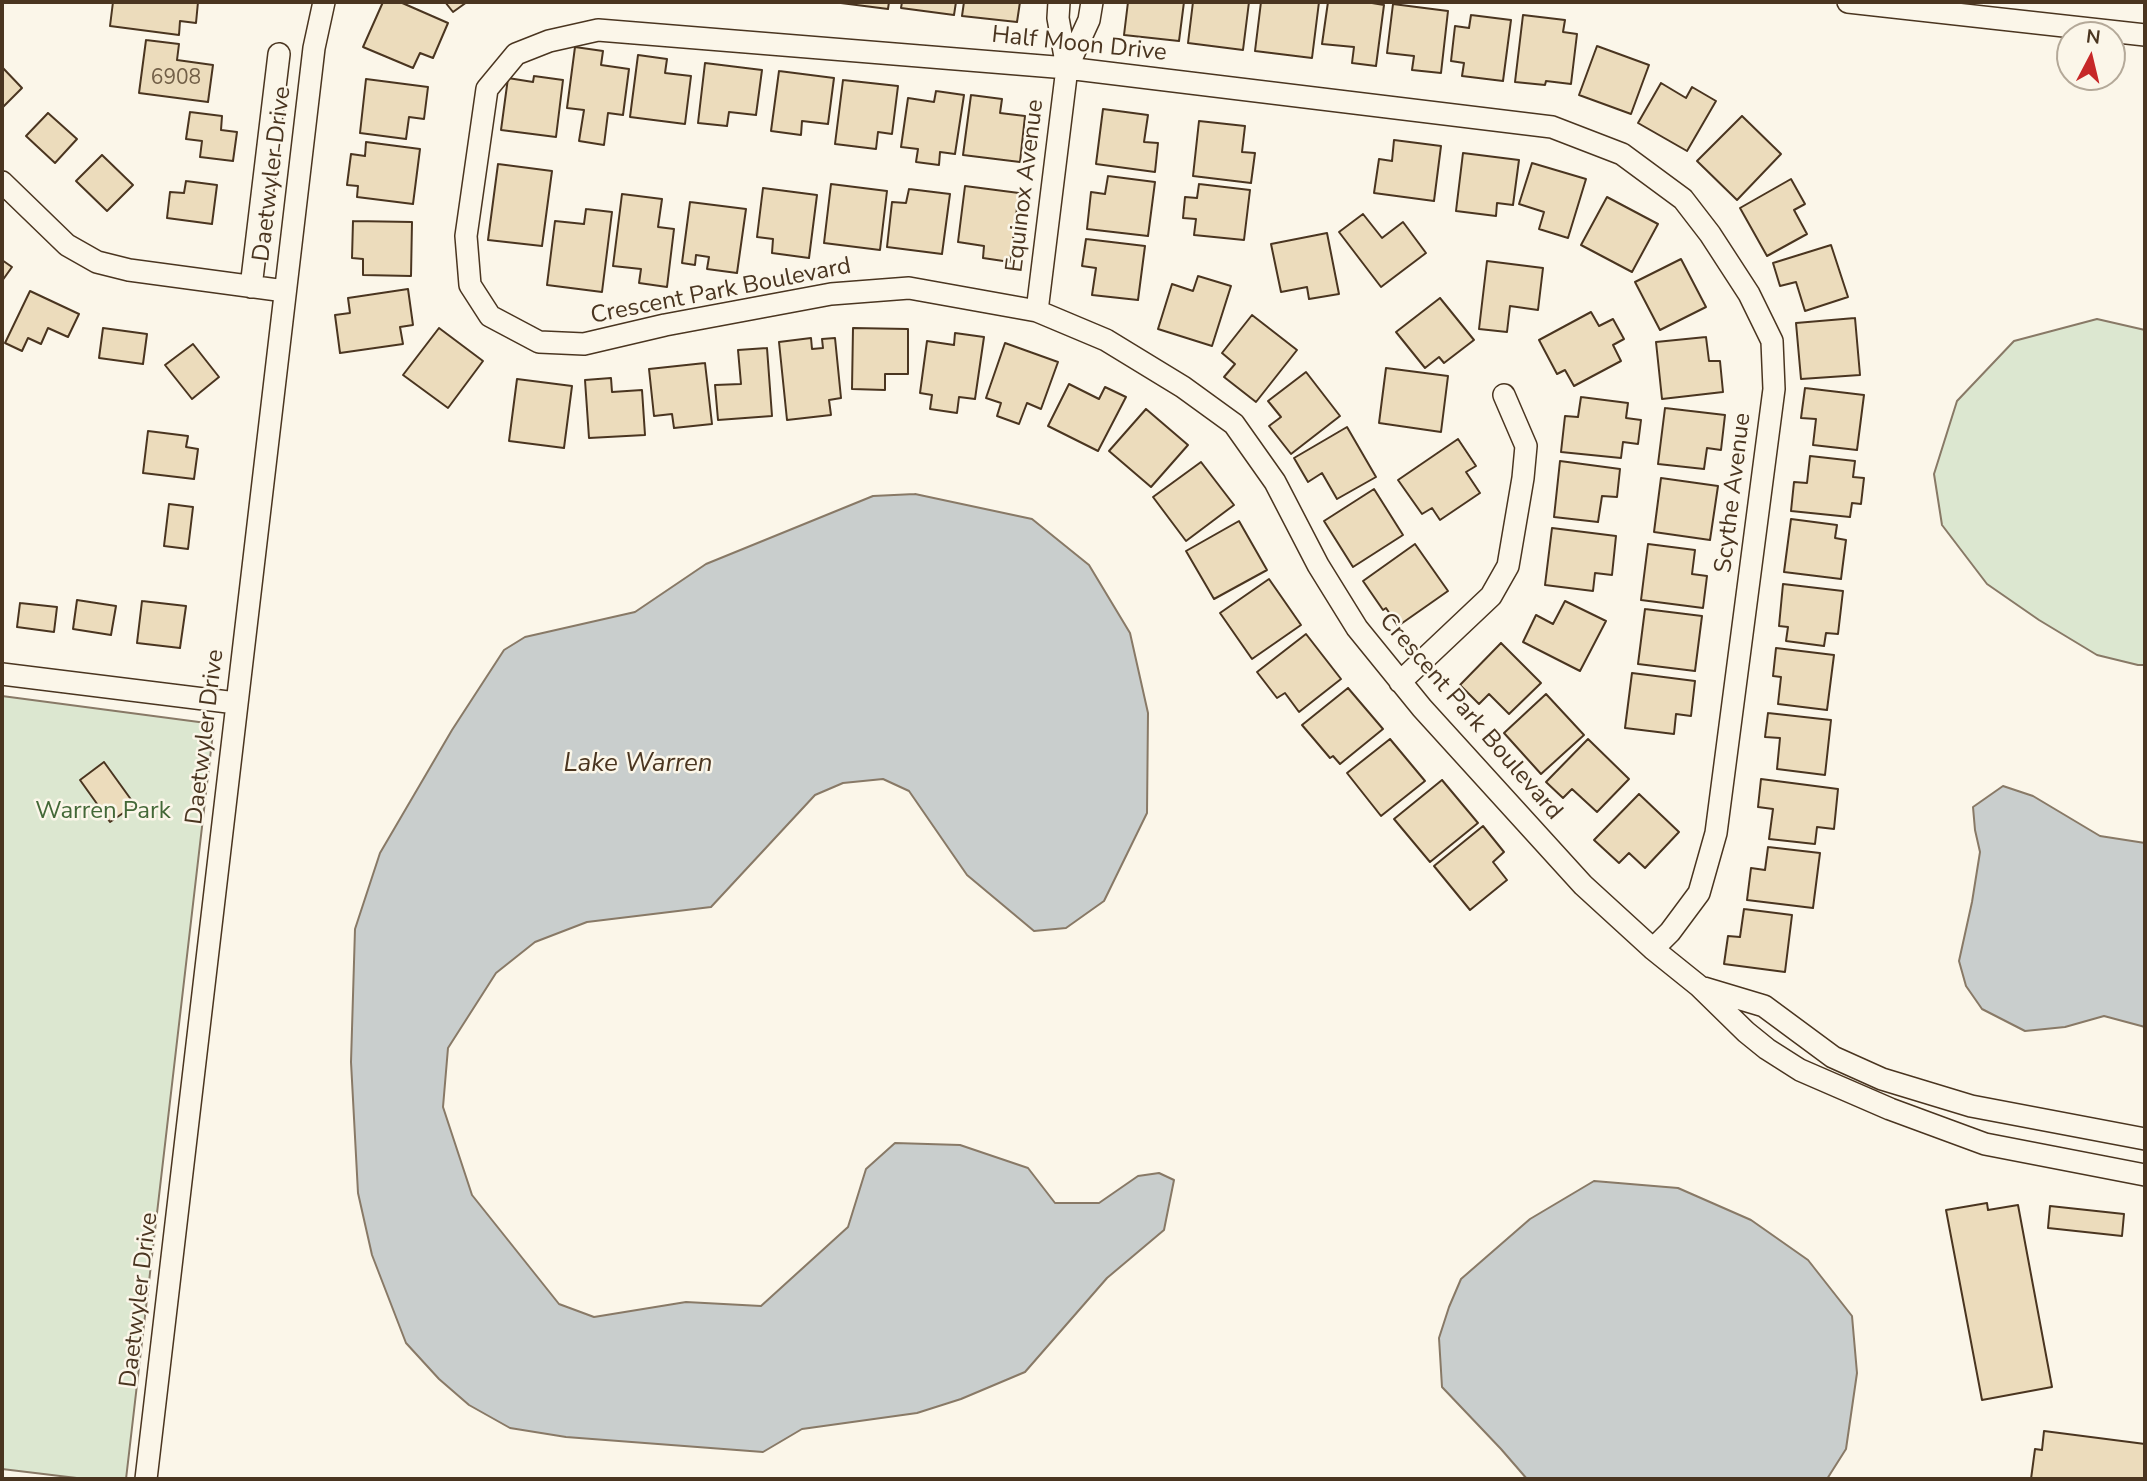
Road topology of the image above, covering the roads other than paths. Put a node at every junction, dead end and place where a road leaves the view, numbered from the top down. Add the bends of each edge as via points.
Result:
1 (324, 2) edge
2 (1059, 2) edge
3 (1092, 2) edge
4 (1848, 2) edge
5 (2145, 35) edge
6 (279, 54) dead end
7 (1067, 68) junction
8 (1552, 127) joint
9 (2, 182) edge
10 (251, 287) junction
11 (285, 291) junction
12 (1037, 311) junction
13 (584, 344) joint
14 (1504, 395) dead end
15 (2, 674) edge
16 (1400, 681) junction
17 (236, 703) junction
18 (1653, 949) junction
19 (1699, 986) junction
20 (1786, 1021) junction
21 (1767, 1049) junction
22 (2145, 1139) edge
23 (2145, 1175) edge
24 (146, 1479) edge

1 - 11 street, Daetwyler Drive via 314,48
2 - 7 street, Equinox Avenue
3 - 7 street, Equinox Avenue via 1089,20
4 - 5 street
6 - 10 street, Daetwyler Drive
7 - 8 street, Half Moon Drive
7 - 12 street, Equinox Avenue
7 - 13 street, Half Moon Drive via 598,30 516,54 487,89 466,236 470,285 491,316 539,342
8 - 18 street, Scythe Avenue via 1622,154 1683,199 1749,295 1772,341 1774,389 1716,833 1699,893
9 - 10 street via 67,245 97,262
10 - 11 street
11 - 17 street, Daetwyler Drive
12 - 13 street, Crescent Park Boulevard via 909,288 831,294
12 - 16 street, Crescent Park Boulevard via 1106,340 1234,424 1275,482 1357,628
14 - 16 street via 1526,446 1508,566 1491,596
15 - 17 street
16 - 18 street, Crescent Park Boulevard via 1583,885
17 - 24 street, Daetwyler Drive
18 - 19 street, Crescent Park Boulevard
19 - 20 street, Crescent Park Boulevard via 1763,1006
19 - 21 street, Crescent Park Boulevard
20 - 21 street
20 - 22 street, Crescent Park Boulevard via 1833,1057 1882,1079 1971,1106
21 - 23 street, Crescent Park Boulevard via 1800,1070 1985,1144

